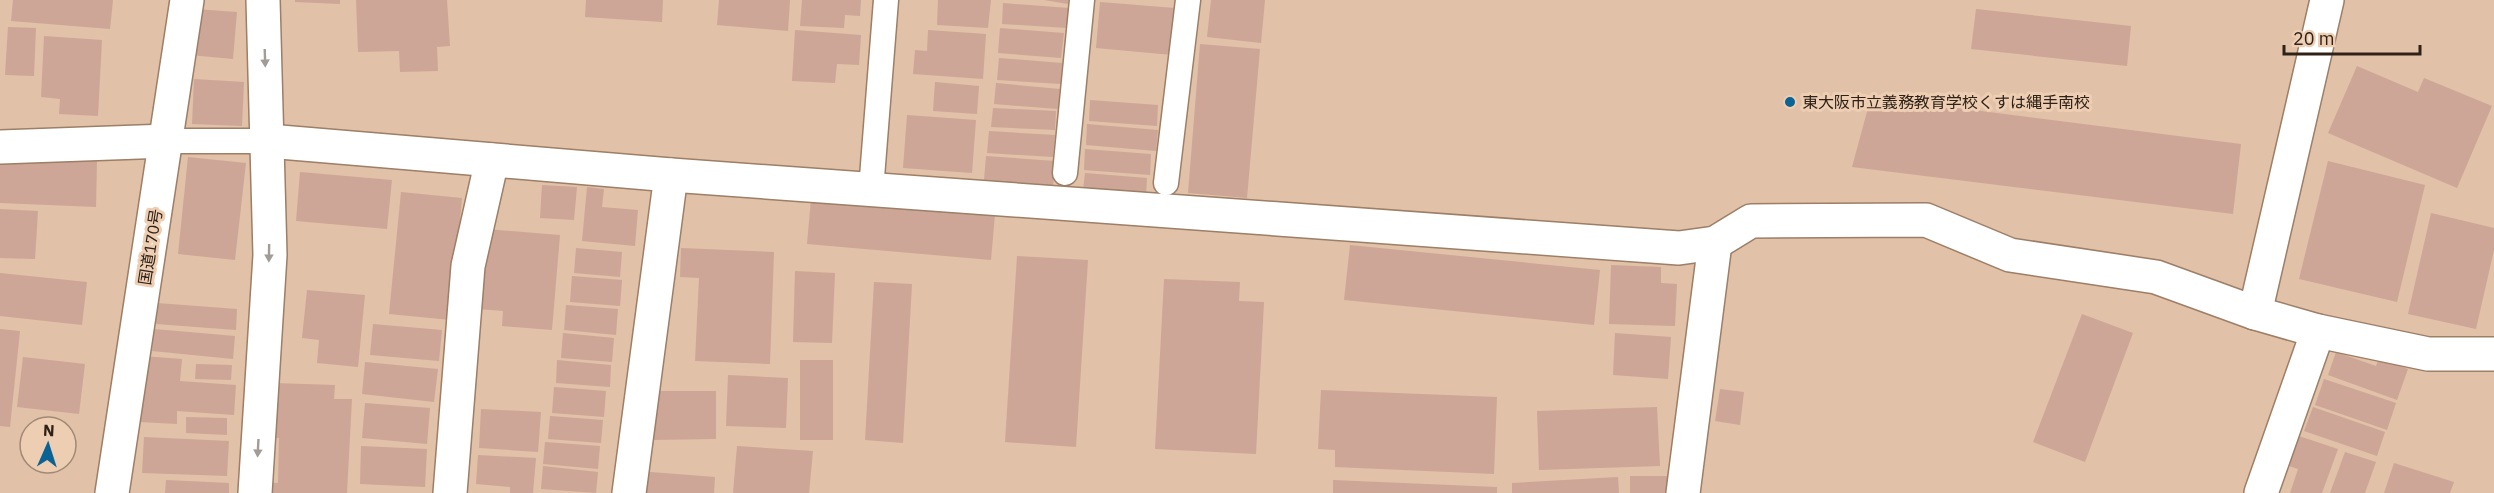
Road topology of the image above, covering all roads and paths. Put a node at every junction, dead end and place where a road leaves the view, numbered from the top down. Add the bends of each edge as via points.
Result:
1 (186, 0) edge
2 (263, 0) edge
3 (886, 0) edge
4 (1082, 0) edge
5 (1188, 0) edge
6 (2327, 0) edge
7 (166, 141) junction
8 (268, 141) junction
9 (0, 147) edge
10 (492, 160) junction
11 (1065, 173) dead end
12 (671, 175) junction
13 (1166, 183) dead end
14 (871, 190) junction
15 (1715, 243) junction
16 (2254, 313) junction
17 (2318, 331) junction
18 (2494, 354) edge
19 (112, 493) edge
20 (255, 493) edge
21 (450, 493) edge
22 (629, 493) edge
23 (1683, 493) edge
24 (2261, 493) edge

1 - 7 main road, 国道170号
2 -> 8 main road
3 - 14 lane
4 - 11 lane
5 - 13 lane
6 - 16 main road
7 - 8 lane
7 - 9 main road
7 - 19 main road, 国道170号
8 - 10 main road
8 -> 20 main road via 270,255
10 - 12 main road
10 - 21 main road via 468,266
12 - 14 main road
12 - 22 main road
14 - 15 main road via 1679,248
15 - 16 main road via 1751,221 1926,220 2010,255 2156,278
15 - 23 main road
16 - 17 main road
17 - 18 main road via 2428,354
17 - 24 main road

